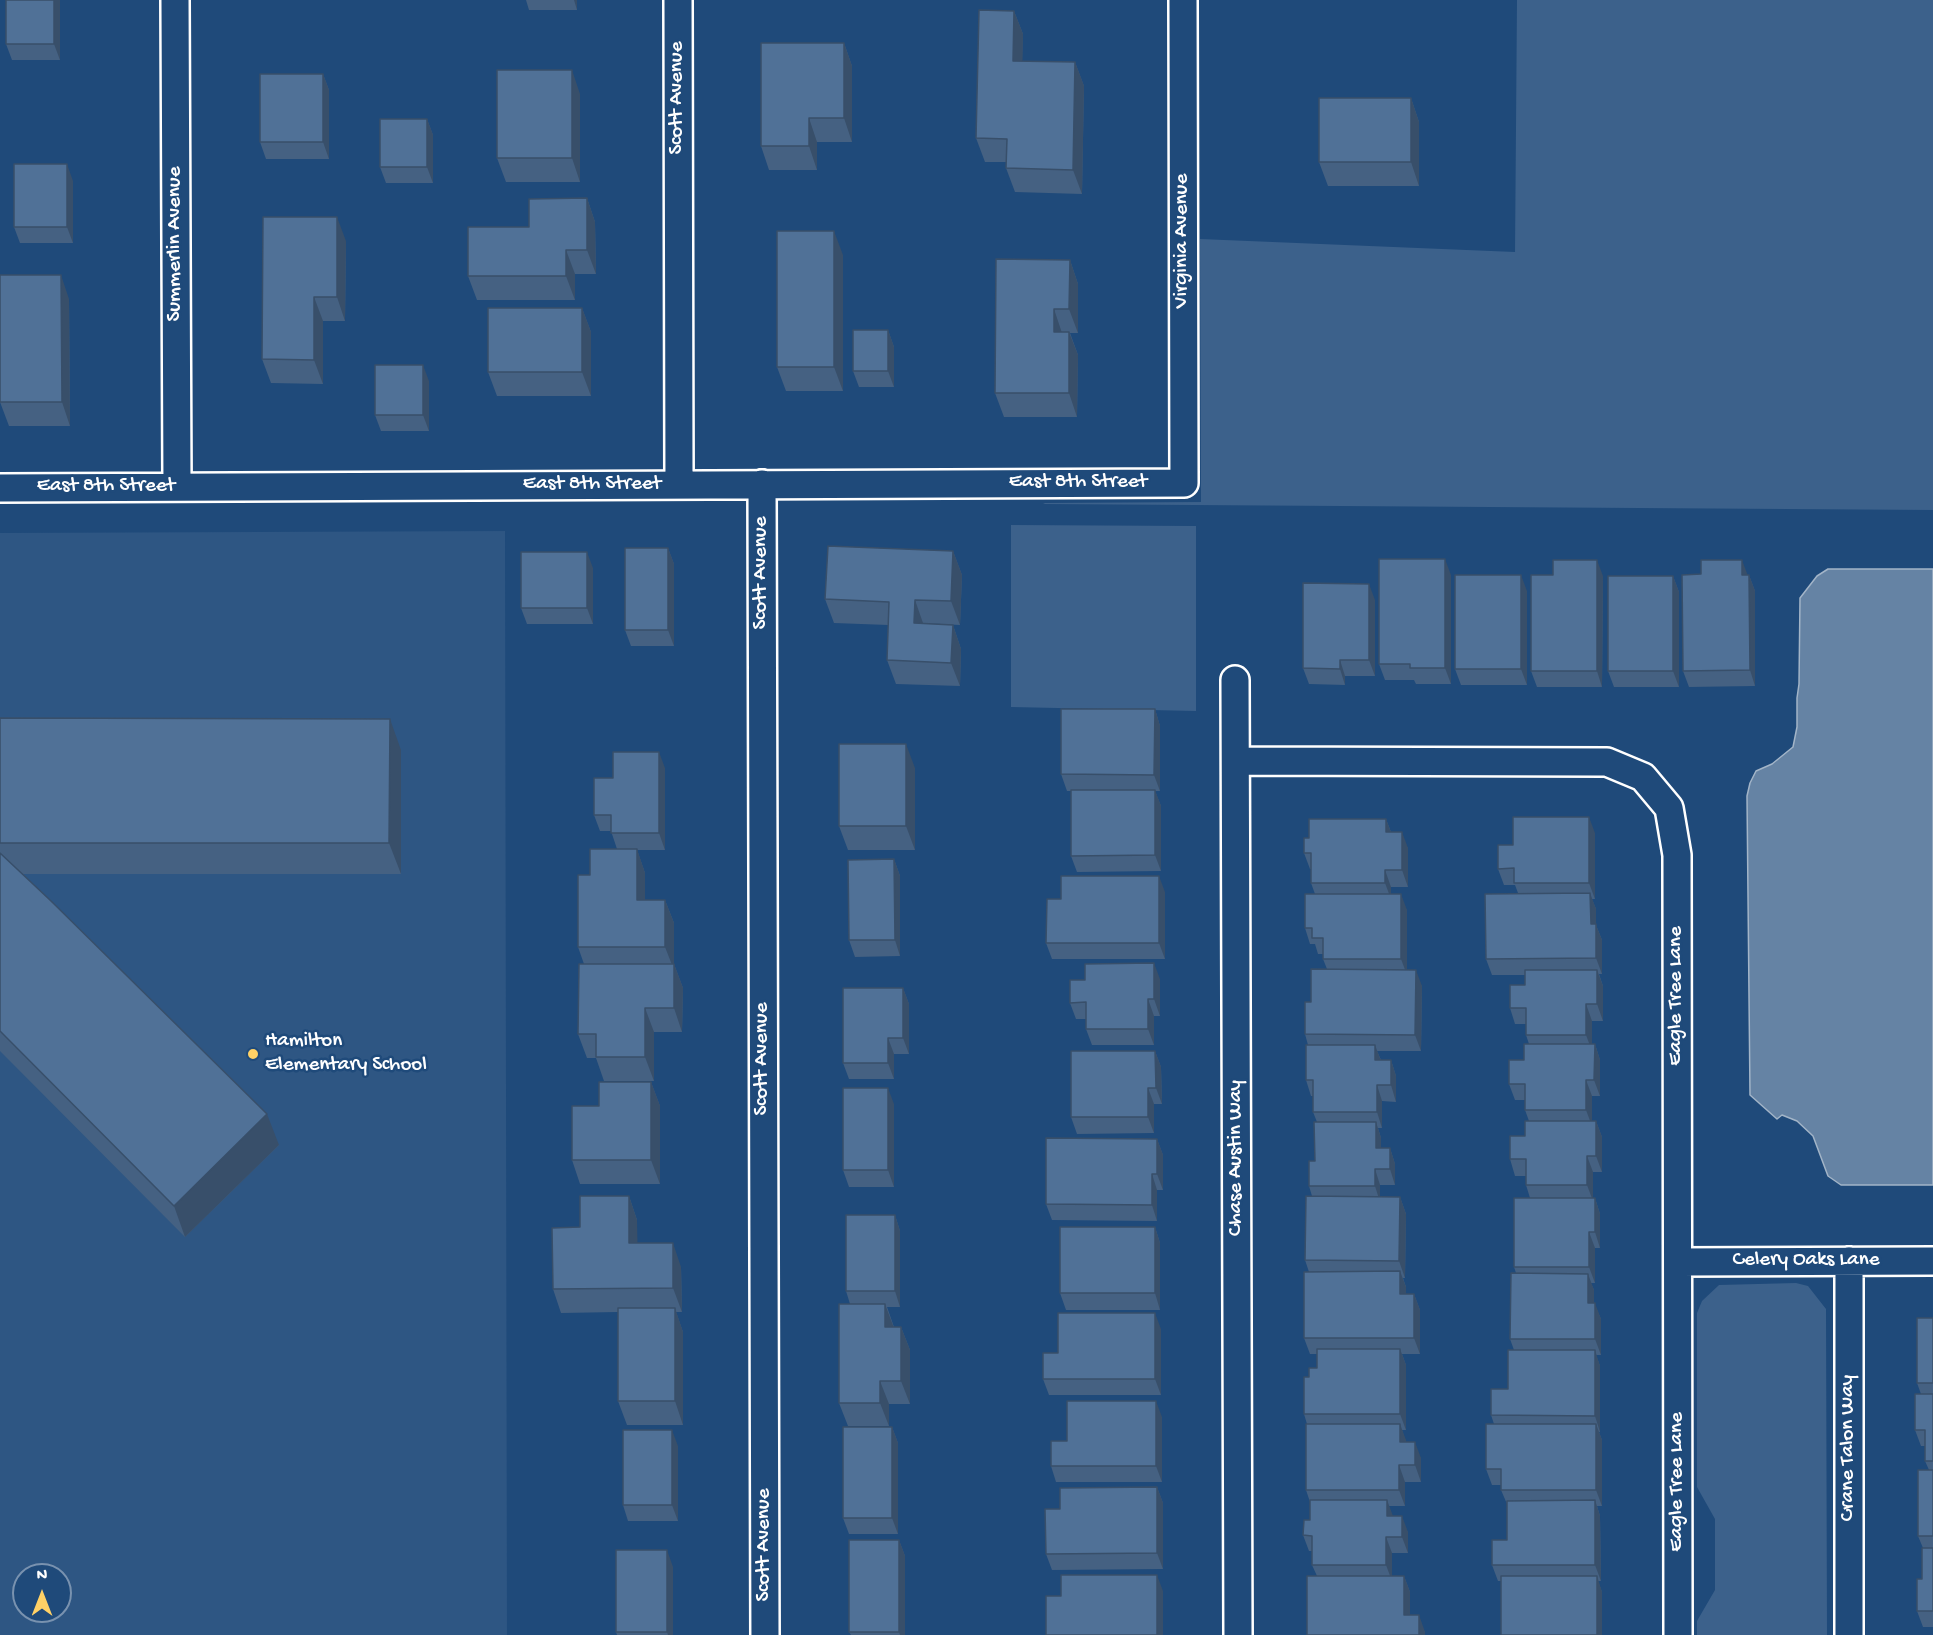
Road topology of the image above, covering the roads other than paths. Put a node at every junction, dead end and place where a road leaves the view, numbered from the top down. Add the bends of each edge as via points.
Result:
1 (175, 0) edge
2 (678, 0) edge
3 (1183, 0) edge
4 (1184, 483) joint
5 (679, 484) junction
6 (762, 484) junction
7 (177, 487) junction
8 (0, 488) edge
9 (1235, 680) dead end
10 (1236, 761) junction
11 (1849, 1261) junction
12 (1933, 1261) edge
13 (1678, 1262) junction
14 (765, 1635) edge
15 (1238, 1635) edge
16 (1678, 1635) edge
17 (1849, 1635) edge

1 - 7 street, Summerlin Avenue
2 - 5 street, Scott Avenue
3 - 4 street, Virginia Avenue
4 - 6 street, East 8th Street
5 - 6 street, East 8th Street
5 - 7 street, East 8th Street
6 - 14 street, Scott Avenue
7 - 8 street, East 8th Street
9 - 10 street, Chase Austin Way
10 - 13 street, Eagle Tree Lane via 1607,762 1643,777 1669,808 1677,855
10 - 15 street, Chase Austin Way
11 - 12 street, Celery Oaks Lane
11 - 13 street, Celery Oaks Lane
11 - 17 street, Crane Talon Way
13 - 16 street, Eagle Tree Lane

